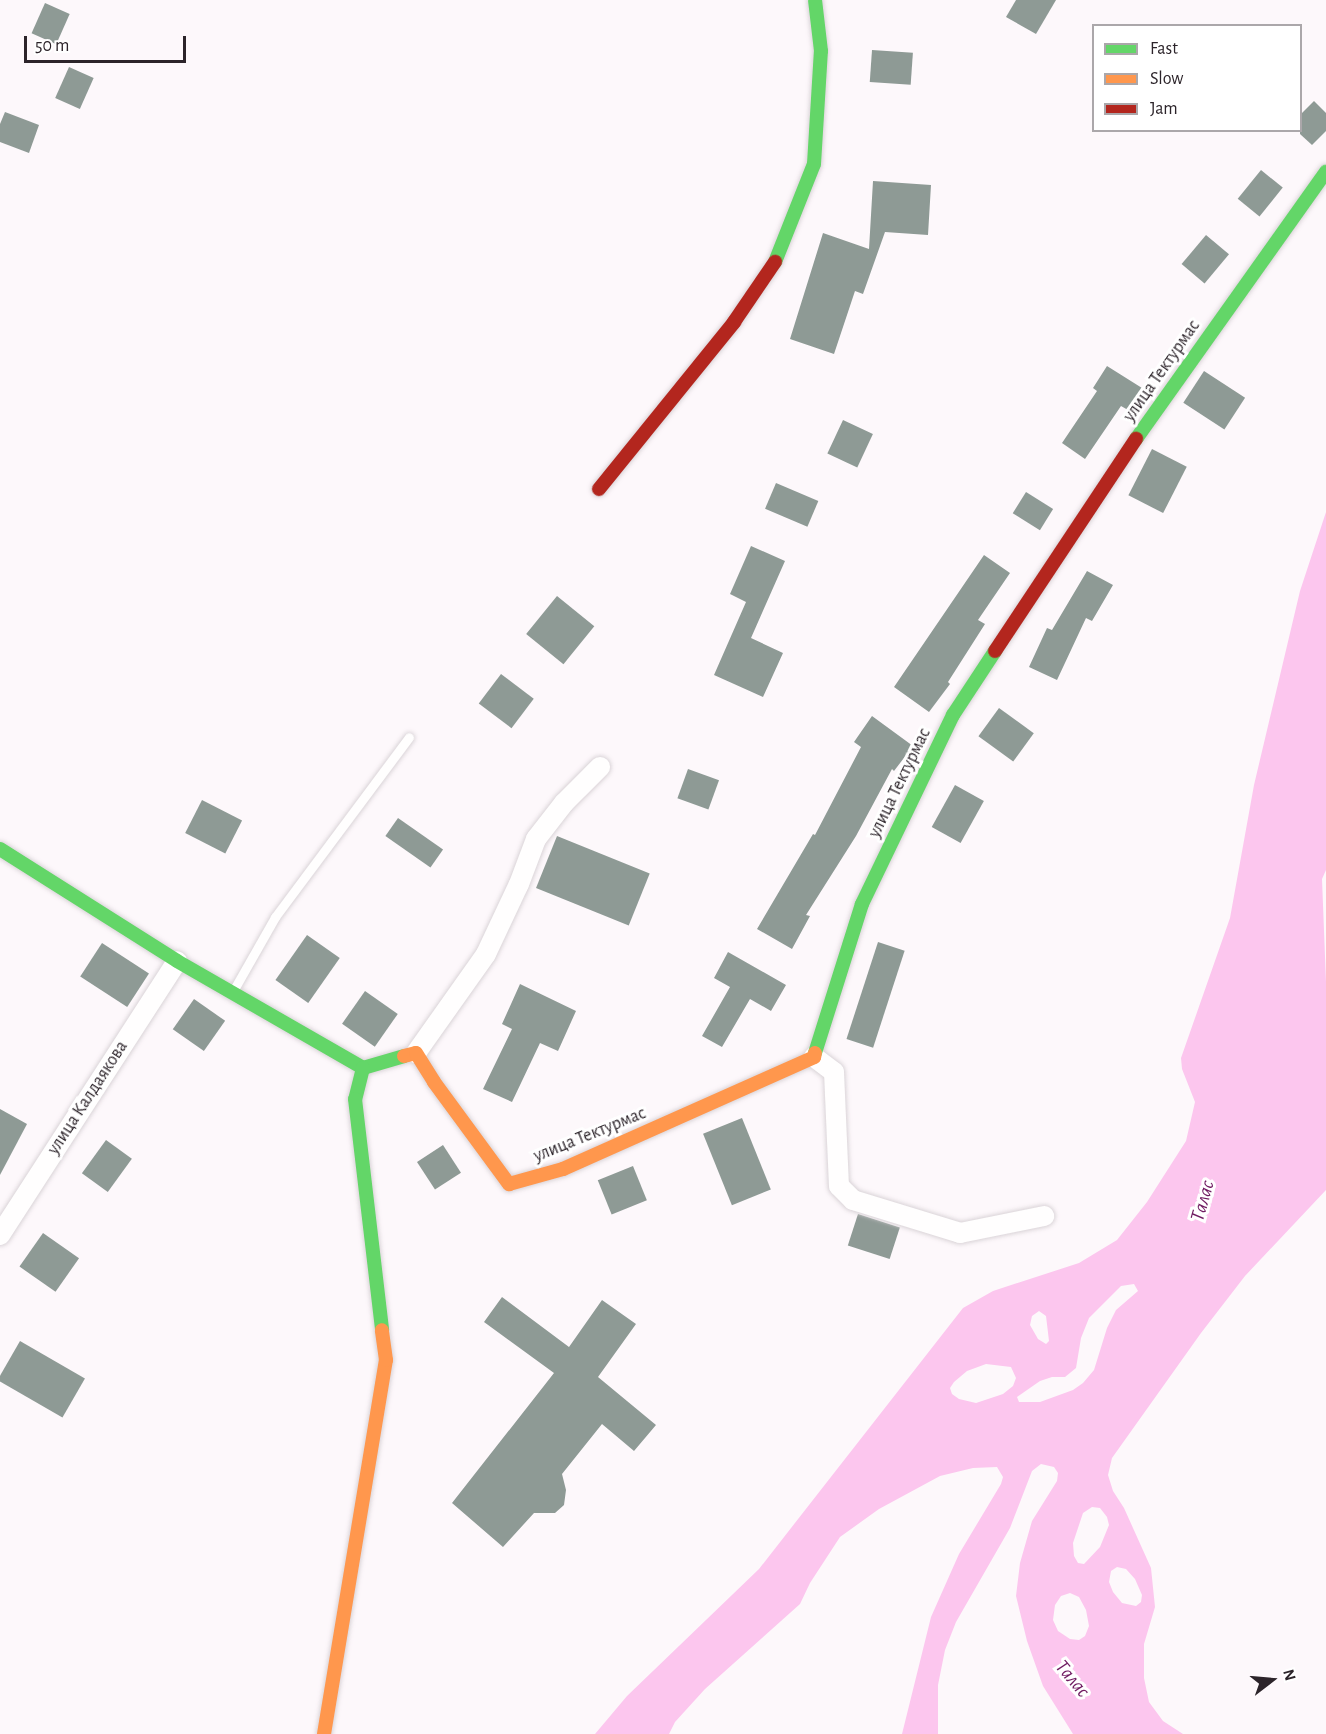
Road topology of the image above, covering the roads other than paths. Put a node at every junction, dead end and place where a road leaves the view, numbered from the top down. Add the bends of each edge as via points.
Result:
1 (815, 0) edge
2 (1326, 172) edge
3 (599, 489) dead end
4 (409, 737) dead end
5 (600, 767) dead end
6 (0, 849) edge
7 (177, 961) junction
8 (232, 993) junction
9 (416, 1053) junction
10 (814, 1057) junction
11 (363, 1068) junction
12 (1044, 1216) dead end
13 (0, 1234) edge
14 (324, 1734) edge

1 - 3 street via 821,51 814,164 773,268
2 - 10 street, улица Тектурмас via 1111,474 953,715 862,904
4 - 8 lane via 274,917
5 - 9 street via 536,839 486,954
6 - 7 street
7 - 8 street
7 - 13 street, улица Калдаякова
8 - 11 street
9 - 10 street, улица Тектурмас via 509,1184 563,1169
9 - 11 street
10 - 12 street via 834,1072 839,1186 853,1200 960,1233
11 - 14 street via 355,1099 386,1360

